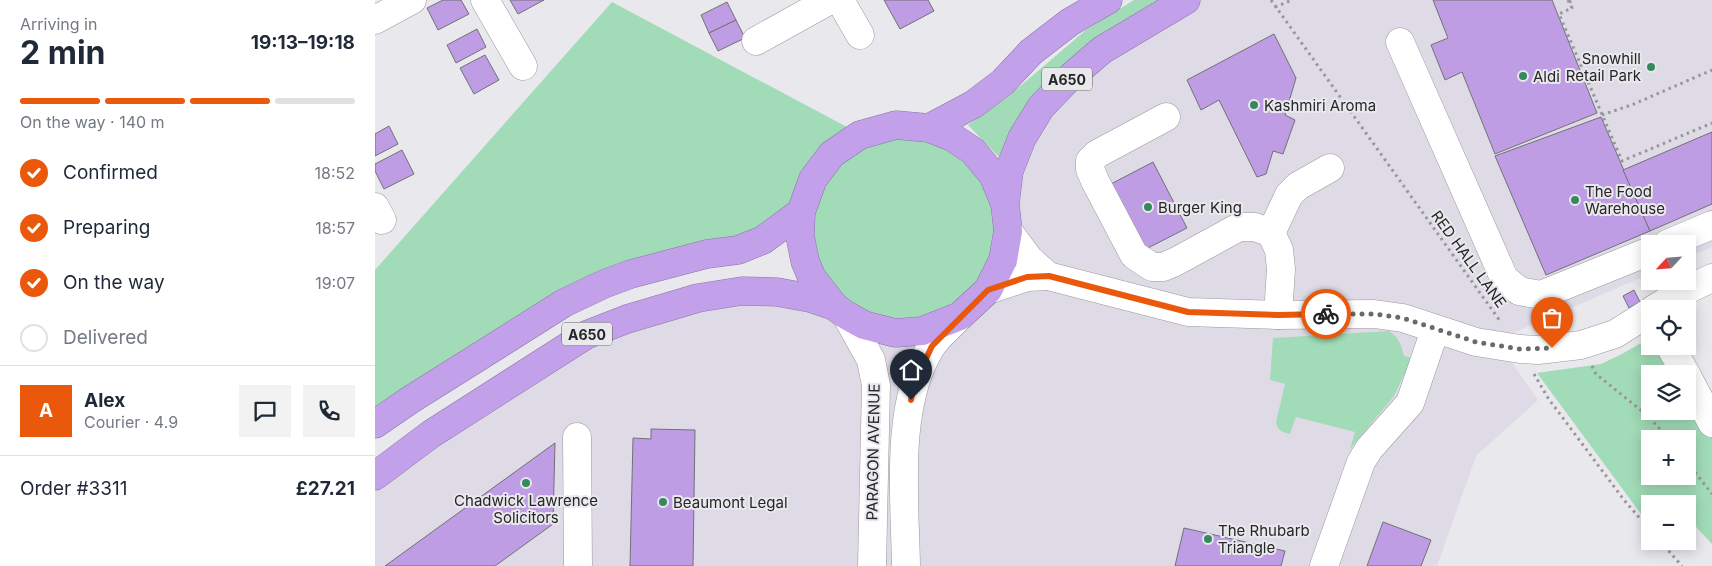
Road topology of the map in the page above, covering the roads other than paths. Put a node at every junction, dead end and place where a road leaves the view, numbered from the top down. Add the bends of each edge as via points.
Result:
1 (411, 0) edge
2 (485, 0) edge
3 (830, 0) edge
4 (840, 0) edge
5 (1108, 0) edge
6 (1186, 0) edge
7 (375, 20) edge
8 (860, 35) dead end
9 (756, 42) dead end
10 (1400, 42) dead end
11 (523, 66) dead end
12 (1166, 117) dead end
13 (929, 128) junction
14 (1330, 168) dead end
15 (1005, 204) junction
16 (801, 212) junction
17 (1712, 225) edge
18 (1008, 231) junction
19 (1271, 233) junction
20 (1688, 235) edge
21 (1641, 254) edge
22 (1049, 276) junction
23 (1712, 278) edge
24 (988, 290) junction
25 (1669, 300) edge
26 (840, 311) junction
27 (1278, 315) junction
28 (961, 316) junction
29 (1641, 318) edge
30 (1435, 330) junction
31 (1696, 392) edge
32 (1712, 423) edge
33 (375, 424) edge
34 (577, 437) dead end
35 (375, 476) edge
36 (575, 564) edge
37 (872, 566) edge
38 (906, 566) edge
39 (1324, 566) edge

1 - 7 street
2 - 11 street
3 - 9 street
4 - 8 street
5 - 13 highway, A650 via 1070,22 1031,52 1003,82 974,104
6 - 15 highway, A650 via 1103,50 1065,81 1041,107 1022,138 1009,171
10 - 21 street via 1504,278 1519,291 1541,295
12 - 19 street via 1097,154 1090,161 1090,170 1134,255 1152,268 1163,267 1239,227 1255,227
13 - 15 highway via 952,137 973,151 993,174
13 - 16 highway via 896,125 860,134 832,154 818,172
14 - 19 street via 1298,186 1289,195
15 - 18 highway
16 - 26 highway via 800,236 812,278
16 - 33 highway, A650 via 763,240 738,250 707,254 631,274 564,303
17 - 20 street
18 - 22 street via 1029,259
18 - 24 highway via 1003,260
19 - 27 street via 1279,250 1281,270
22 - 24 street via 1027,277
22 - 27 street via 1188,312
23 - 25 street
24 - 28 highway
26 - 28 highway via 864,325 895,333 922,331
26 - 35 highway, A650 via 810,298 777,292 742,291 698,298 627,318 586,335 431,434
26 - 37 street, PARAGON AVENUE via 871,360 876,385
27 - 30 street via 1375,314 1403,318
28 - 38 street, PARAGON AVENUE via 932,346 914,384 905,450
29 - 30 street via 1615,334 1581,344 1538,350 1476,342
30 - 39 street via 1410,403 1361,462
31 - 32 street
34 - 36 street

